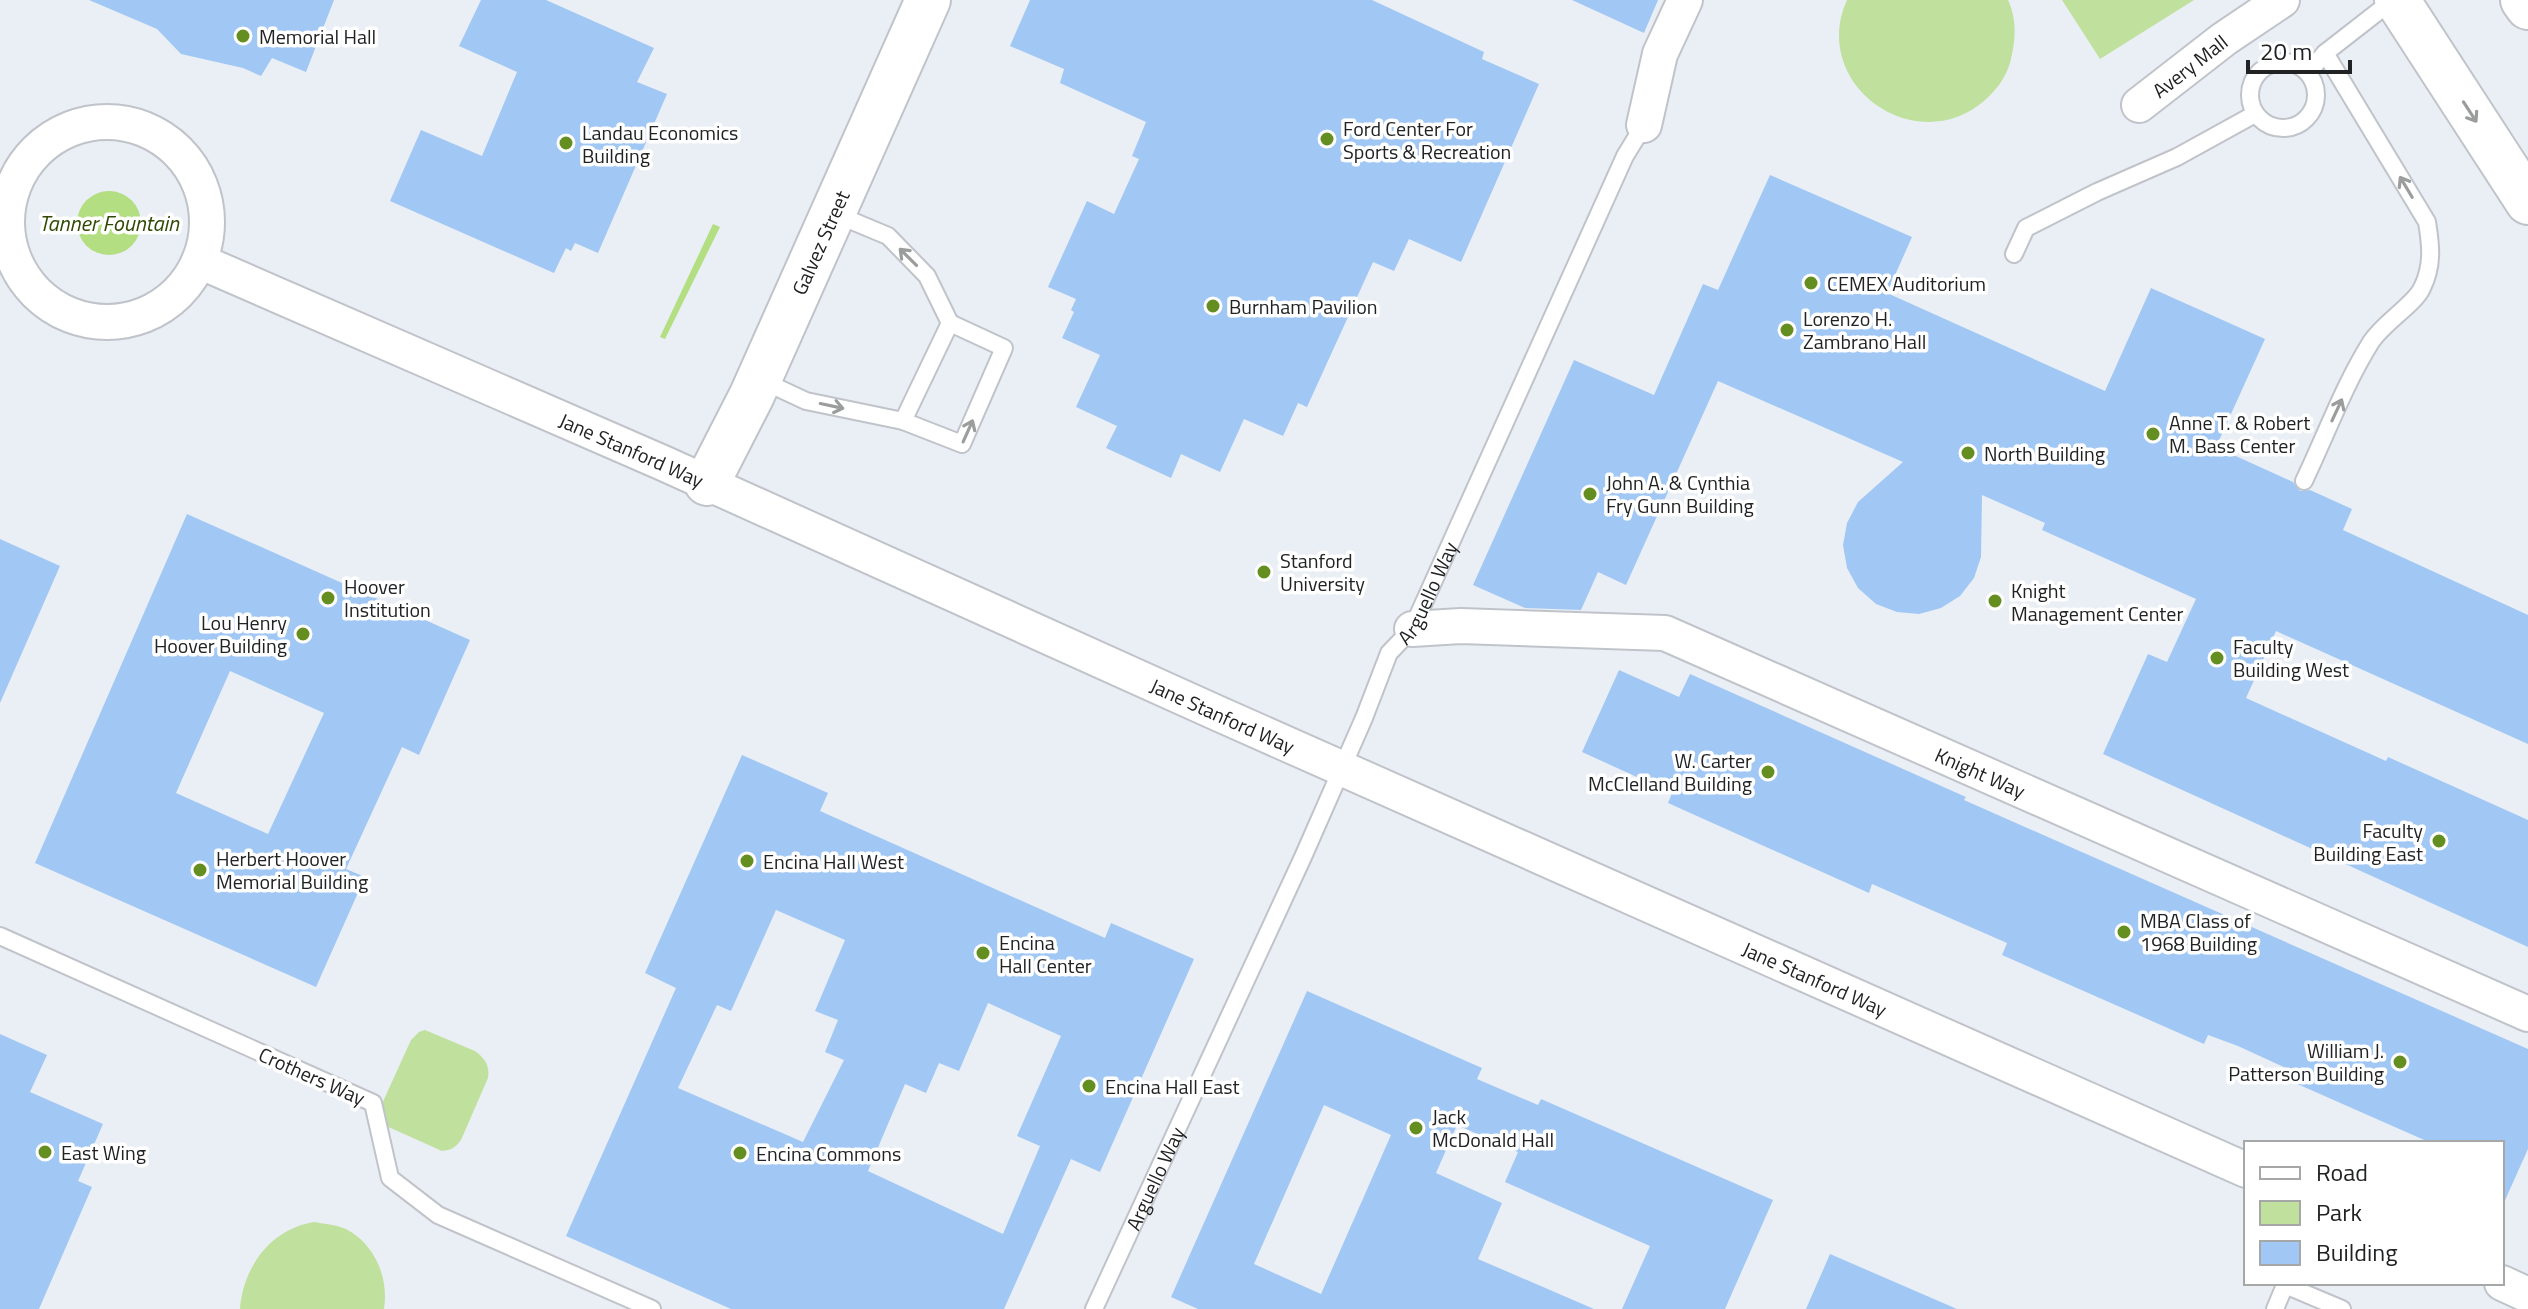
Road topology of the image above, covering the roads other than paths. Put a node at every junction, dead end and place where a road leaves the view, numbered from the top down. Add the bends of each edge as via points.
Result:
1 (928, 0) edge
2 (1685, 0) edge
3 (2282, 0) edge
4 (2395, 0) edge
5 (2523, 0) edge
6 (2528, 7) edge
7 (2325, 53) junction
8 (2308, 73) junction
9 (2139, 105) dead end
10 (2255, 114) junction
11 (1644, 125) joint
12 (8, 178) edge
13 (2528, 202) edge
14 (833, 212) junction
15 (2014, 254) dead end
16 (199, 261) junction
17 (950, 323) junction
18 (759, 379) junction
19 (903, 421) junction
20 (2304, 481) dead end
21 (707, 483) junction
22 (1412, 629) junction
23 (1342, 768) junction
24 (0, 936) edge
25 (2528, 1014) edge
26 (2244, 1169) edge
27 (2504, 1284) edge
28 (2528, 1295) edge
29 (652, 1309) edge
30 (1094, 1309) edge
31 (2275, 1309) edge
32 (2342, 1309) edge

1 - 14 street, Galvez Street
2 - 11 street, Arguello Way via 1660,54
3 - 9 street, Avery Mall
4 - 7 lane
4 -> 13 street
5 - 6 street
7 - 8 lane
20 -> 7 lane via 2373,338 2421,292 2430,269 2427,222
8 - 10 lane via 2281,62 2263,68 2249,95
8 - 10 lane via 2316,93 2311,114 2303,122 2273,127
10 - 15 lane via 2026,228
11 - 22 lane, Arguello Way via 1625,156
12 - 16 street via 51,139 76,126 137,126 166,141 189,164 199,184 207,227
12 - 16 street via 13,257 37,293 68,314 96,321 131,319 157,309 183,287
17 -> 14 lane via 927,276 888,236
14 - 18 street, Galvez Street
16 - 21 street, Jane Stanford Way
17 - 19 lane
19 -> 17 lane via 962,444 1004,348
18 -> 19 lane via 806,401
18 - 21 street, Galvez Street
21 - 23 street, Jane Stanford Way
22 - 23 lane, Arguello Way via 1389,653
22 - 25 street, Knight Way via 1665,633
23 - 26 street, Jane Stanford Way
23 - 30 lane, Arguello Way
24 - 29 lane, Crothers Way via 373,1103 390,1178 438,1215
27 - 28 street
31 - 32 lane via 2285,1285

